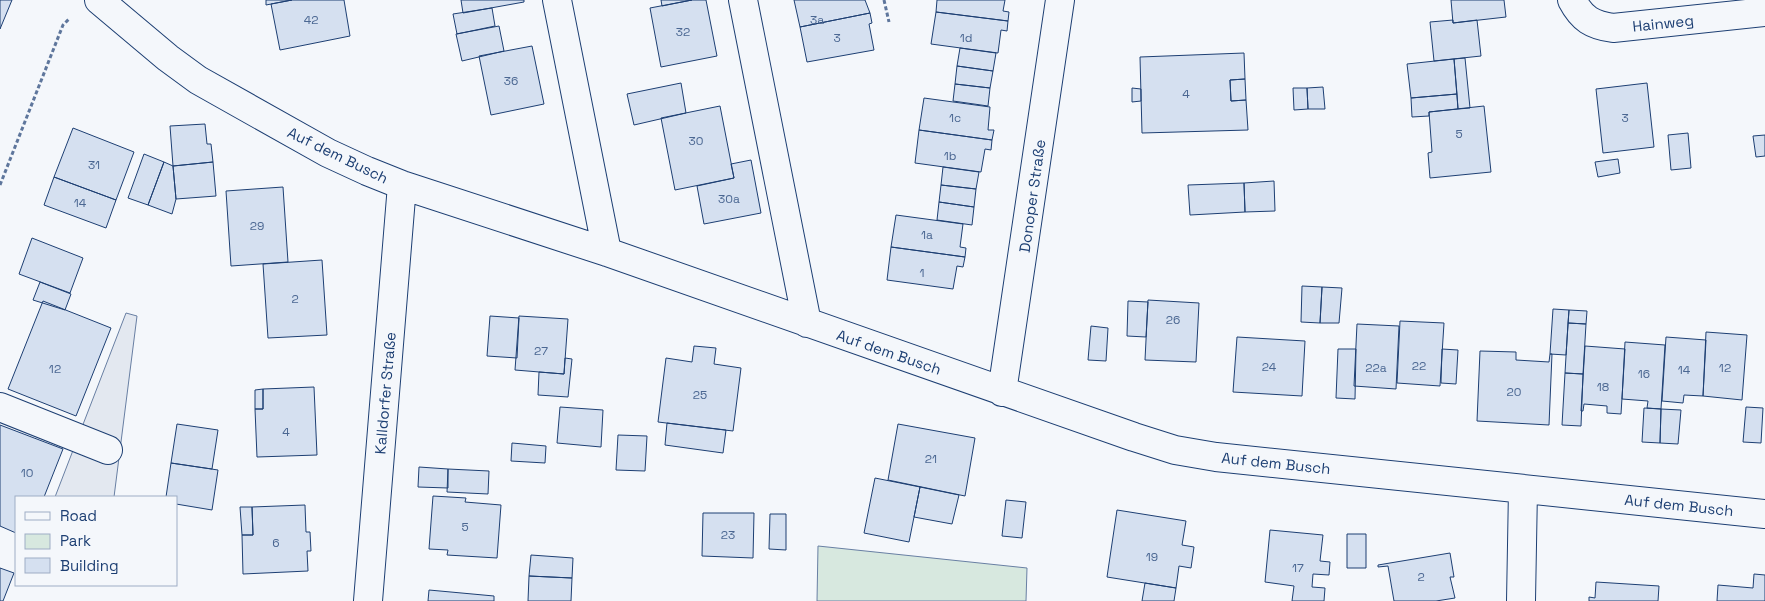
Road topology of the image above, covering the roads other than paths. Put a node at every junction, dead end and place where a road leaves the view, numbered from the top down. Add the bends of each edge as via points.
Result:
1 (99, 0) edge
2 (558, 0) edge
3 (743, 0) edge
4 (1060, 0) edge
5 (1572, 0) edge
6 (1765, 12) edge
7 (402, 185) junction
8 (607, 252) junction
9 (807, 323) junction
10 (1002, 392) junction
11 (0, 407) edge
12 (108, 450) dead end
13 (1523, 489) junction
14 (1765, 514) edge
15 (368, 601) edge
16 (1521, 601) edge

1 - 7 street, Auf dem Busch via 168,58 224,96 328,153
2 - 8 street
3 - 9 street
4 - 10 street, Donoper Straße
5 - 6 street, Hainweg via 1588,22 1613,28
7 - 8 street, Auf dem Busch
7 - 15 street, Kalldorfer Straße
8 - 9 street, Auf dem Busch
9 - 10 street, Auf dem Busch
10 - 13 street, Auf dem Busch via 1175,450
11 - 12 street
13 - 14 street, Auf dem Busch
13 - 16 street

